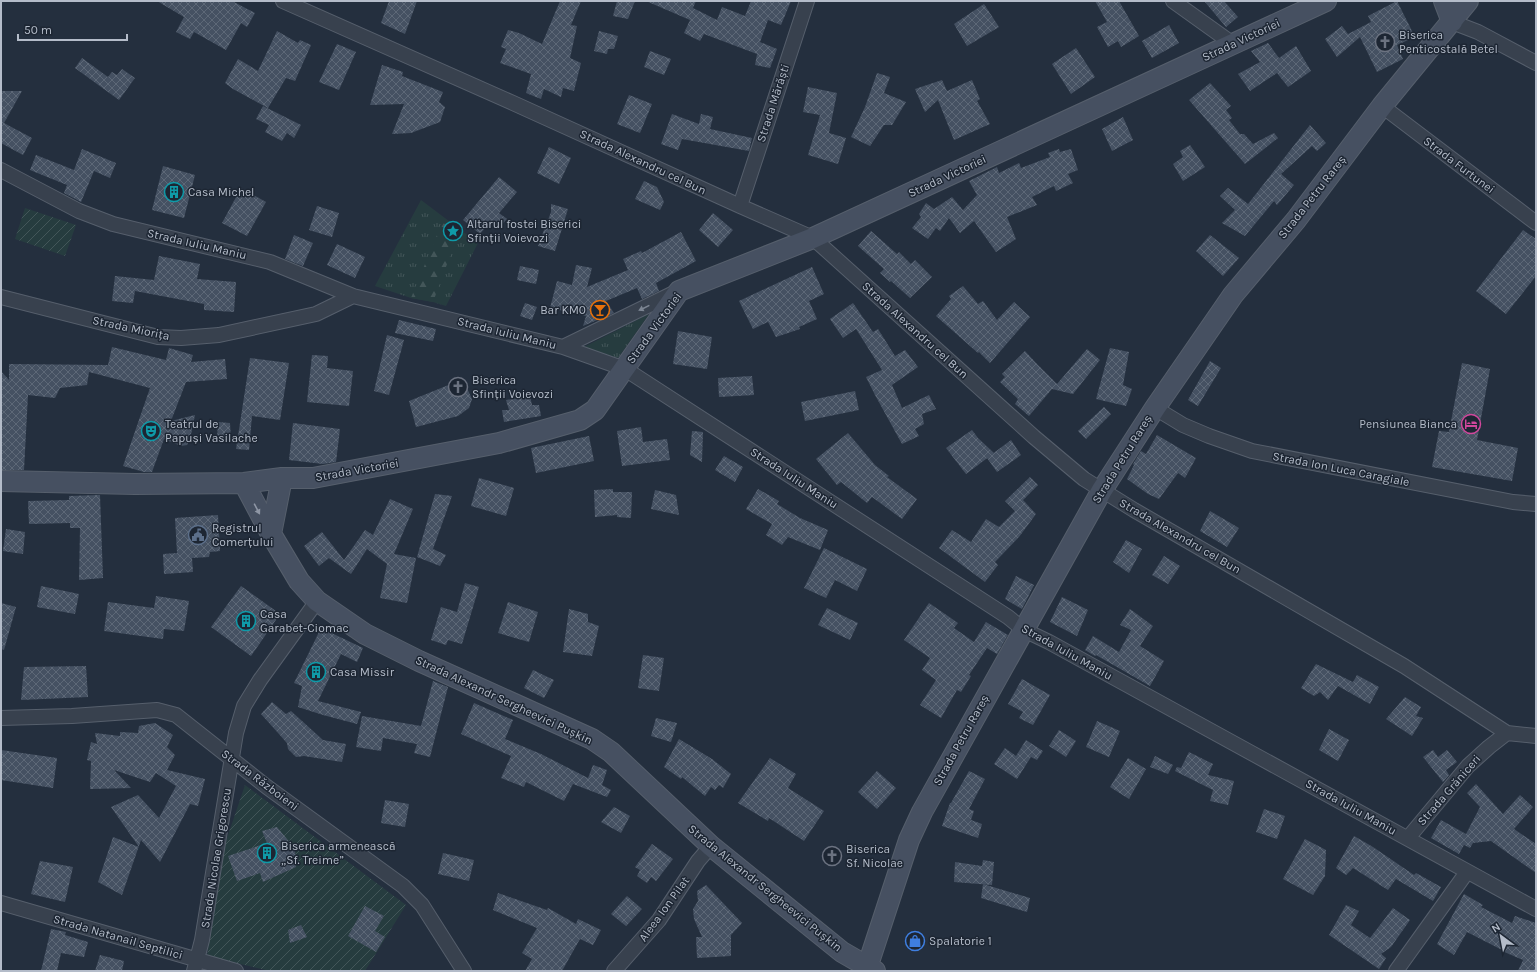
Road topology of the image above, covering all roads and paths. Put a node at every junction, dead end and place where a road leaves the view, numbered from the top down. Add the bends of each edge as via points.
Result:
1 (283, 1) edge
2 (807, 1) edge
3 (1173, 1) edge
4 (1326, 1) edge
5 (1444, 1) edge
6 (1468, 1) edge
7 (1452, 22) junction
8 (1233, 44) junction
9 (1536, 63) edge
10 (1382, 106) junction
11 (1, 170) edge
12 (740, 206) junction
13 (1536, 223) edge
14 (813, 238) junction
15 (679, 291) junction
16 (353, 296) junction
17 (1, 297) edge
18 (563, 347) junction
19 (624, 369) junction
20 (1155, 408) junction
21 (282, 478) junction
22 (1, 481) edge
23 (244, 483) junction
24 (1102, 490) junction
25 (1536, 504) edge
26 (271, 534) junction
27 (317, 601) junction
28 (1024, 630) junction
29 (1, 718) edge
30 (1507, 733) junction
31 (1536, 736) edge
32 (232, 760) junction
33 (1408, 838) junction
34 (711, 846) junction
35 (1467, 872) junction
36 (1, 903) edge
37 (1536, 909) edge
38 (196, 965) edge
39 (869, 969) edge
40 (236, 971) edge
41 (464, 971) edge
42 (614, 971) edge
43 (1396, 971) edge

1 - 12 street, Strada Alexandru cel Bun
2 - 12 street, Strada Mărăști
3 - 8 street
4 - 8 street, Strada Victoriei
5 - 7 street
6 - 7 street, Strada Petru Rareș
7 - 9 street via 1478,32
7 - 10 street, Strada Petru Rareș
8 - 14 street, Strada Victoriei
10 - 13 street, Strada Furtunei
10 - 20 street, Strada Petru Rareș via 1296,220 1234,295
11 - 16 street, Strada Iuliu Maniu via 79,211 113,224 270,262
12 - 14 street, Strada Alexandru cel Bun
14 - 15 street, Strada Victoriei
14 - 24 street, Strada Alexandru cel Bun via 1034,437 1084,479
15 -> 18 street
15 - 19 street, Strada Victoriei
16 - 17 street, Strada Miorița via 316,314 219,335 181,338 158,336
16 - 18 street, Strada Iuliu Maniu
18 - 19 street, Strada Iuliu Maniu
19 - 21 street, Strada Victoriei via 595,410 580,420 499,443 312,478
19 - 28 street, Strada Iuliu Maniu via 1008,617
20 - 24 street, Strada Petru Rareș
20 - 25 street, Strada Ion Luca Caragiale via 1183,425 1252,451 1498,499
21 - 23 street, Strada Victoriei
21 - 26 street
22 - 23 street, Strada Victoriei
23 -> 26 street, Strada Alexandr Sergheevici Pușkin
24 - 28 street, Strada Petru Rareș
24 - 30 street, Strada Alexandru cel Bun via 1404,666
26 - 27 street, Strada Alexandr Sergheevici Pușkin via 299,580
27 - 32 street, Strada Nicolae Grigorescu via 244,706
27 - 34 street, Strada Alexandr Sergheevici Pușkin via 365,634 419,662 592,739 611,752
28 - 33 street, Strada Iuliu Maniu
28 - 39 street, Strada Petru Rareș via 922,812 909,840
29 - 32 street, Strada Războieni via 157,710 176,715
30 - 31 street
30 - 33 street, Strada Grăniceri via 1468,766
32 - 38 street, Strada Nicolae Grigorescu
32 - 41 street, Strada Războieni via 403,886 422,905
33 - 35 street, Strada Iuliu Maniu
34 - 39 street, Strada Alexandr Sergheevici Pușkin via 842,952
34 - 42 street, Aleea Ion Pilat via 698,861 659,920
35 - 37 street, Strada Iuliu Maniu
35 - 43 street
36 - 38 street, Strada Natanail Septilici
38 - 40 street, Strada Natanail Septilici

